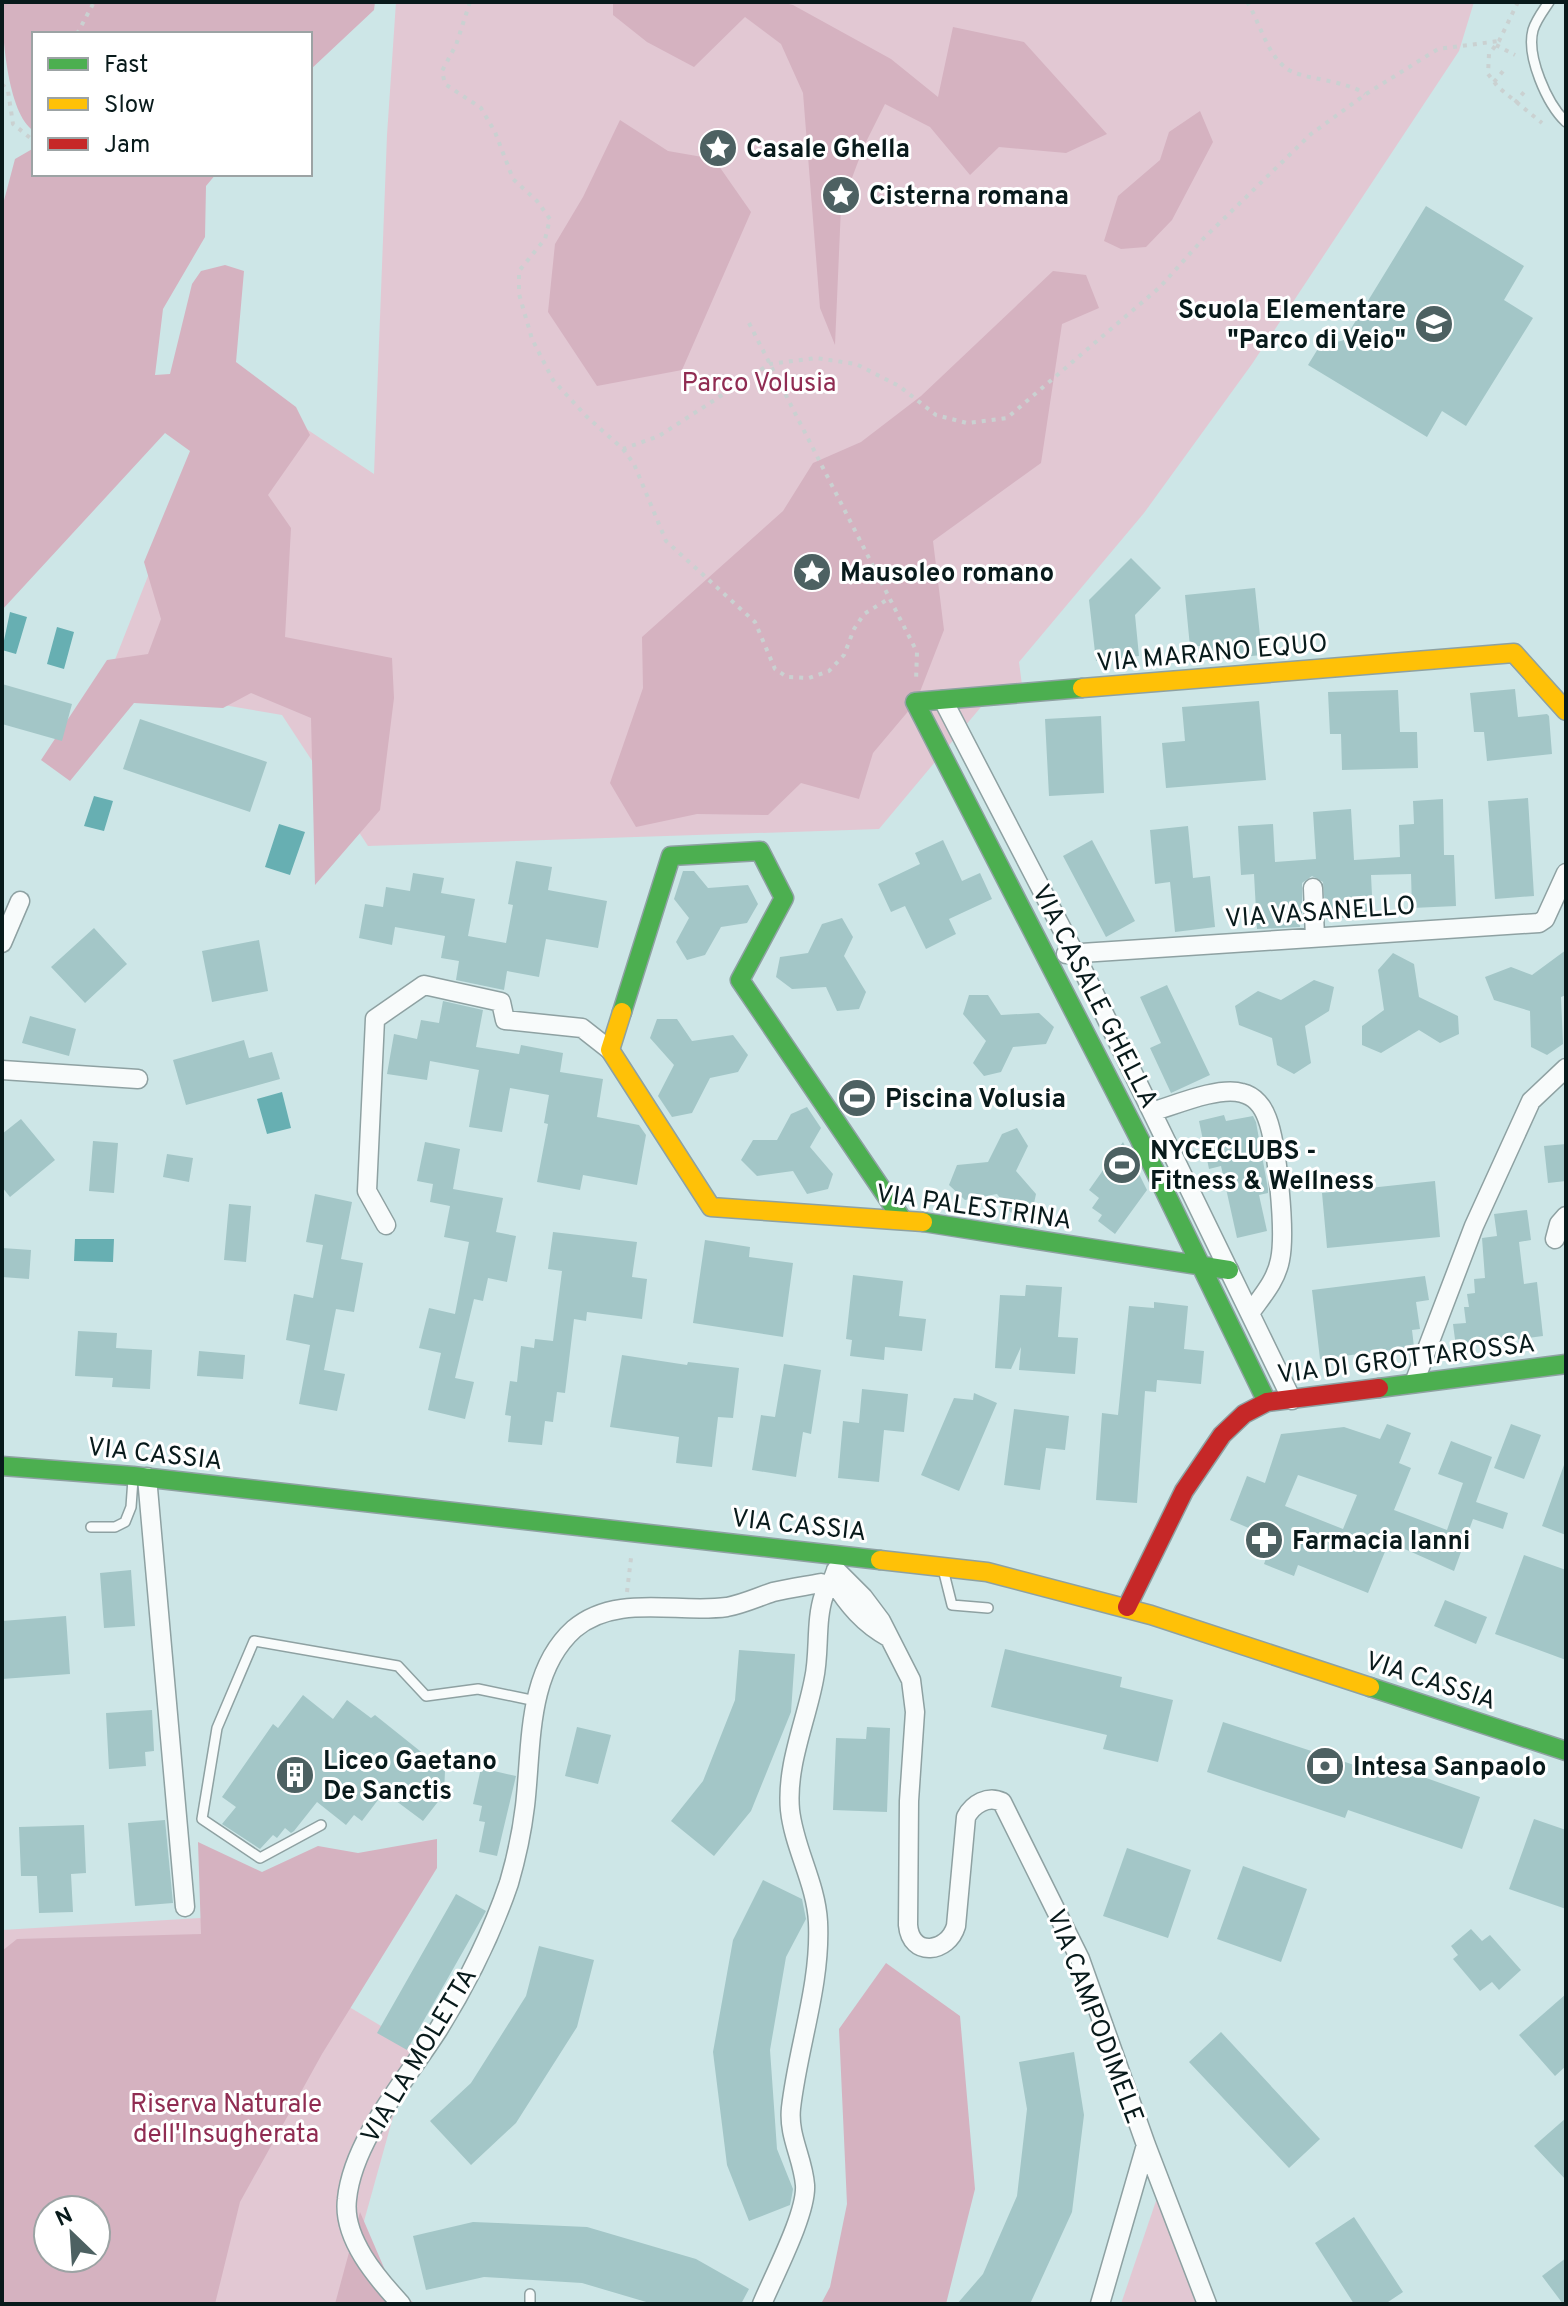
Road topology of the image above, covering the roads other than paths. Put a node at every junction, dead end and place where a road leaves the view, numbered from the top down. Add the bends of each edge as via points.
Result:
1 (1549, 2) edge
2 (1566, 122) edge
3 (943, 700) junction
4 (915, 702) joint
5 (1566, 711) edge
6 (1566, 873) edge
7 (1313, 888) dead end
8 (20, 901) dead end
9 (1315, 938) junction
10 (2, 943) edge
11 (1075, 954) junction
12 (1047, 956) junction
13 (610, 1050) junction
14 (1566, 1068) edge
15 (2, 1070) edge
16 (138, 1079) dead end
17 (1152, 1112) junction
18 (1566, 1216) edge
19 (902, 1219) junction
20 (386, 1225) dead end
21 (1555, 1239) dead end
22 (1204, 1267) junction
23 (1229, 1270) junction
24 (1250, 1313) junction
25 (1566, 1364) edge
26 (1414, 1383) junction
27 (1292, 1400) junction
28 (1267, 1402) junction
29 (2, 1466) edge
30 (140, 1477) junction
31 (91, 1527) dead end
32 (811, 1552) junction
33 (942, 1565) junction
34 (831, 1576) junction
35 (1127, 1607) junction
36 (988, 1608) dead end
37 (536, 1701) junction
38 (1566, 1751) edge
39 (321, 1825) dead end
40 (185, 1907) dead end
41 (1146, 2145) junction
42 (401, 2304) edge
43 (762, 2304) edge
44 (1100, 2304) edge
45 (1207, 2304) edge

1 - 2 lane via 1534,27 1533,50 1547,94
3 - 4 street, VIA MARANO EQUO
3 - 5 street, VIA MARANO EQUO via 1514,653
3 - 11 street, VIA CASALE GHELLA
4 - 12 street, VIA CASALE GHELLA
6 - 9 street, VIA VASANELLO via 1539,923
7 - 9 street
8 - 10 street
9 - 11 street, VIA VASANELLO
11 - 12 street, VIA VASANELLO
11 - 17 street, VIA CASALE GHELLA
12 - 22 street, VIA CASALE GHELLA
13 - 19 street, VIA PALESTRINA via 711,1207
13 - 19 street via 671,856 760,851 784,898 740,980
13 - 20 street via 582,1028 505,1020 501,1002 424,985 375,1019 367,1191
14 - 26 street via 1531,1101 1474,1226
15 - 16 street
17 - 23 street, VIA CASALE GHELLA
17 - 24 street via 1219,1093 1243,1093 1260,1103 1268,1120 1280,1195 1281,1257 1275,1279
18 - 21 street
19 - 22 street, VIA PALESTRINA
22 - 23 street, VIA PALESTRINA
22 - 28 street, VIA CASALE GHELLA
23 - 24 street, VIA CASALE GHELLA
24 - 27 street, VIA CASALE GHELLA
25 - 26 street, VIA DI GROTTAROSSA
26 - 27 street, VIA DI GROTTAROSSA
27 - 28 street, VIA DI GROTTAROSSA
28 - 35 street, VIA DI GROTTAROSSA via 1234,1423 1203,1459
29 - 30 street, VIA CASSIA
30 - 31 lane via 125,1522
30 - 32 street, VIA CASSIA
30 - 40 street
32 - 34 street, VIA CASSIA
32 - 34 street, VIA CAMPODIMELE
33 - 34 street, VIA CASSIA
33 - 35 street, VIA CASSIA via 1005,1575
33 - 36 lane via 952,1605
34 - 37 street, VIA LA MOLETTA via 728,1606 625,1609 596,1616 571,1632 549,1662
34 - 41 street, VIA CAMPODIMELE via 851,1607 888,1637 911,1680 911,1937 929,1949 941,1947 952,1936 966,1817 985,1801 1002,1802 1080,1959
34 - 43 street via 790,1798 794,1833 818,1918 812,1995 791,2108 791,2133 806,2187
35 - 38 street, VIA CASSIA
37 - 39 lane via 478,1689 426,1696 398,1666 254,1641 217,1728 202,1819 260,1858
37 - 42 street, VIA LA MOLETTA via 525,1810 504,1895 454,2004 358,2157 347,2195 349,2221 360,2248 377,2278
41 - 44 street
41 - 45 street, VIA CAMPODIMELE

